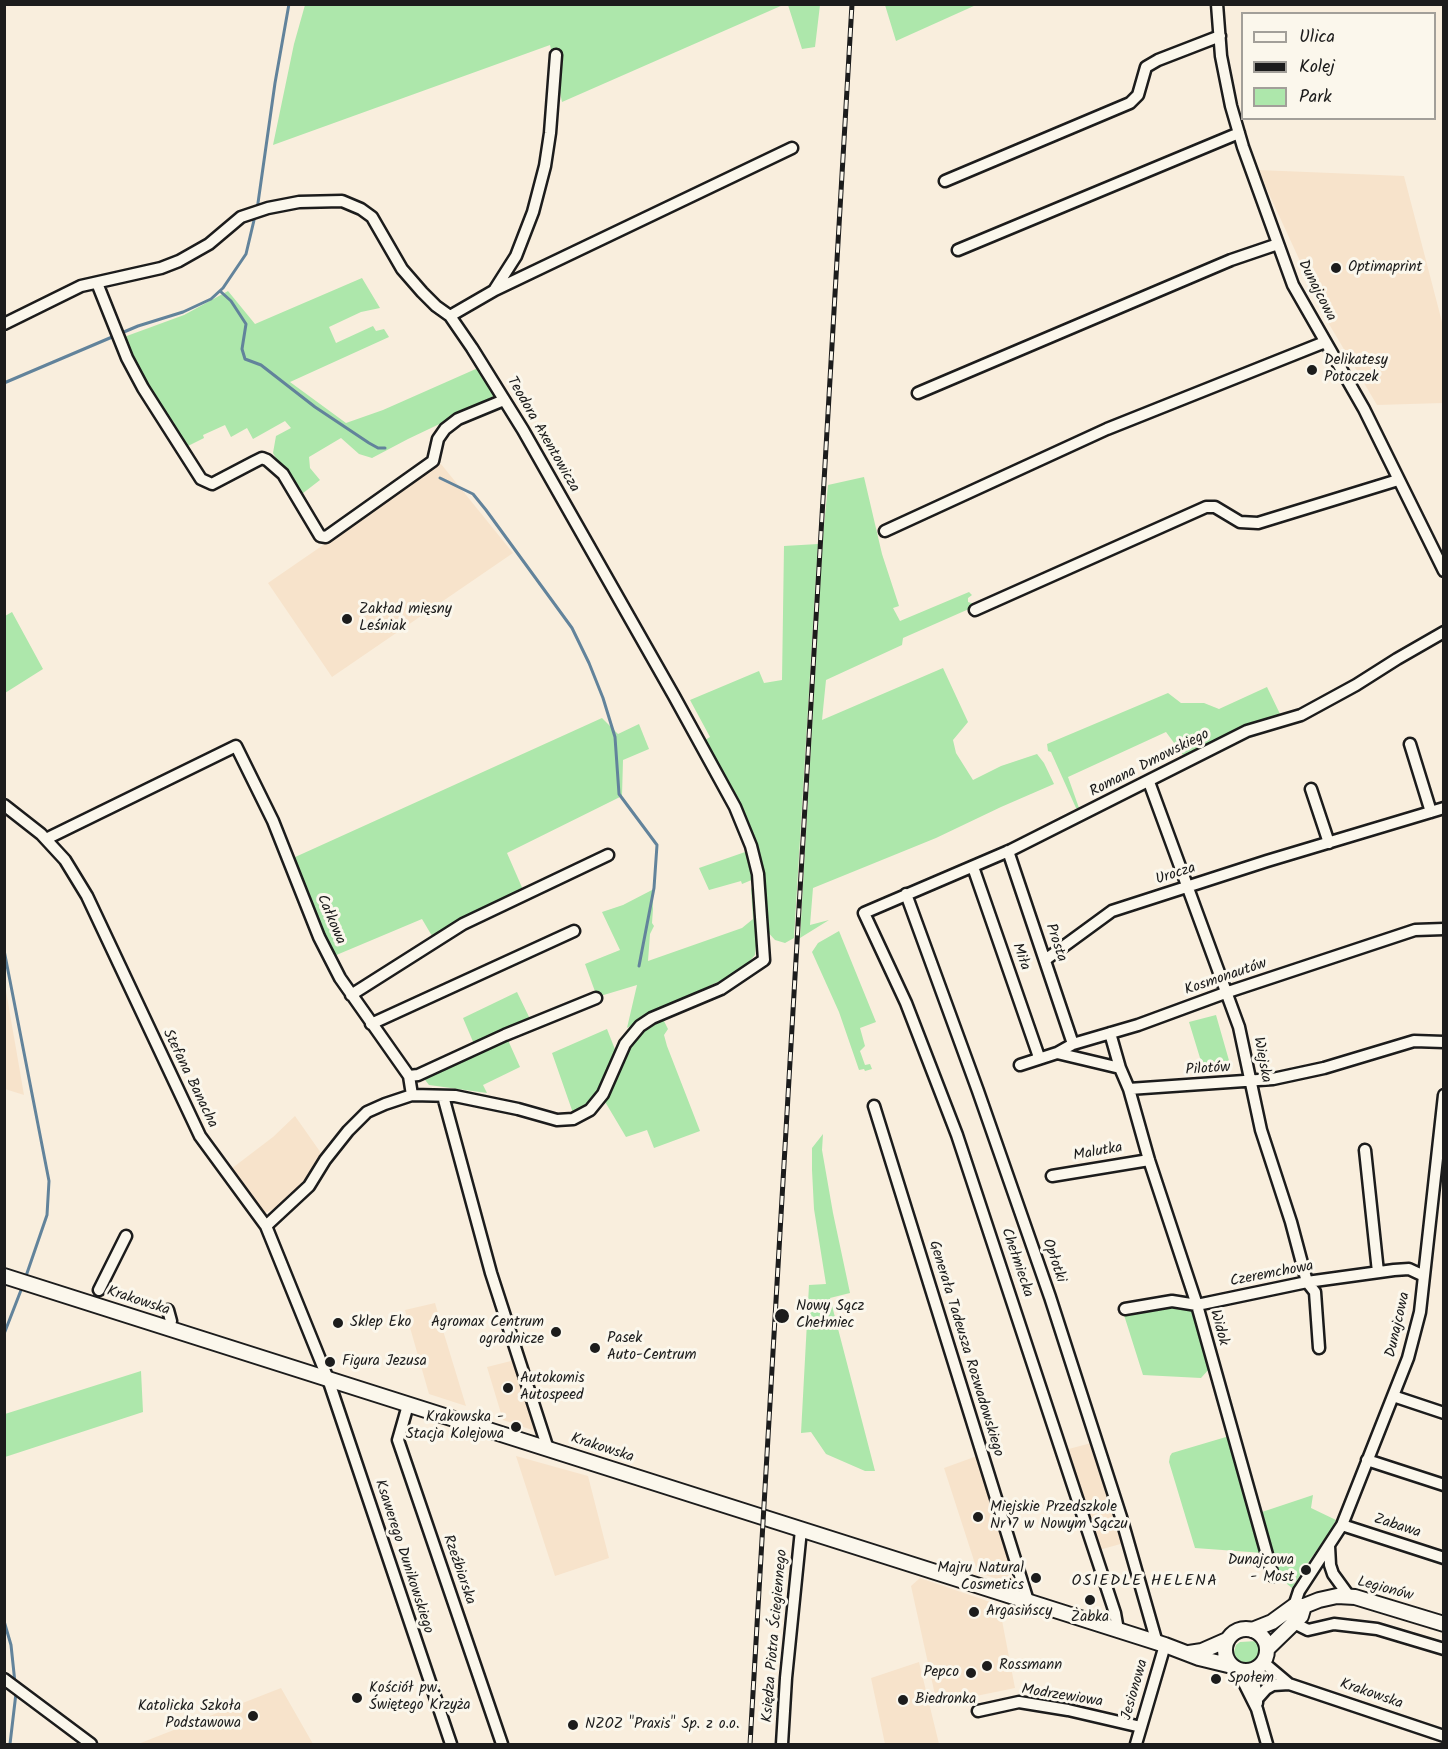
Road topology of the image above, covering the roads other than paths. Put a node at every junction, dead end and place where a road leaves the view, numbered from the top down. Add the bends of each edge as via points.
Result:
1 (1217, 4) edge
2 (1220, 36) junction
3 (556, 55) dead end
4 (1239, 133) junction
5 (792, 148) dead end
6 (945, 181) dead end
7 (1278, 244) junction
8 (958, 250) dead end
9 (97, 283) junction
10 (495, 290) junction
11 (450, 316) junction
12 (4, 324) edge
13 (1325, 342) junction
14 (918, 393) dead end
15 (504, 400) junction
16 (1398, 480) junction
17 (885, 531) dead end
18 (1443, 571) edge
19 (975, 610) dead end
20 (1443, 632) edge
21 (1410, 744) dead end
22 (1149, 782) junction
23 (1311, 789) dead end
24 (4, 805) edge
25 (1443, 808) edge
26 (1431, 812) junction
27 (46, 839) junction
28 (1329, 843) junction
29 (1008, 851) junction
30 (608, 855) dead end
31 (973, 867) junction
32 (1188, 887) junction
33 (906, 894) junction
34 (864, 913) joint
35 (1443, 928) edge
36 (574, 931) dead end
37 (1045, 960) junction
38 (1225, 993) junction
39 (351, 995) junction
40 (596, 998) dead end
41 (371, 1024) junction
42 (1110, 1033) junction
43 (1443, 1042) edge
44 (1074, 1044) junction
45 (1057, 1053) junction
46 (1039, 1057) junction
47 (1020, 1065) dead end
48 (1120, 1068) junction
49 (409, 1076) junction
50 (1250, 1082) junction
51 (1129, 1089) junction
52 (412, 1095) junction
53 (1443, 1095) edge
54 (443, 1096) junction
55 (874, 1106) dead end
56 (1365, 1149) dead end
57 (1149, 1160) junction
58 (1052, 1176) dead end
59 (266, 1226) junction
60 (126, 1236) dead end
61 (1378, 1272) junction
62 (1424, 1276) junction
63 (10, 1278) edge
64 (1307, 1282) junction
65 (99, 1290) dead end
66 (1197, 1305) junction
67 (1125, 1309) dead end
68 (168, 1310) dead end
69 (171, 1321) dead end
70 (1319, 1348) dead end
71 (328, 1379) junction
72 (1393, 1396) junction
73 (408, 1404) junction
74 (1443, 1413) edge
75 (548, 1449) junction
76 (1367, 1460) junction
77 (1443, 1485) edge
78 (1342, 1525) junction
79 (801, 1530) junction
80 (1329, 1546) junction
81 (1443, 1558) edge
82 (1273, 1576) dead end
83 (1349, 1596) junction
84 (1028, 1601) junction
85 (1299, 1606) junction
86 (1294, 1623) junction
87 (1443, 1624) edge
88 (1252, 1629) junction
89 (1118, 1630) junction
90 (1227, 1640) junction
91 (1161, 1644) junction
92 (1443, 1649) edge
93 (1189, 1653) junction
94 (1265, 1656) junction
95 (1240, 1669) junction
96 (4, 1679) edge
97 (1288, 1684) junction
98 (1257, 1704) junction
99 (978, 1711) dead end
100 (1141, 1727) junction
101 (1443, 1736) edge
102 (91, 1744) edge
103 (451, 1744) edge
104 (502, 1744) edge
105 (782, 1744) edge
106 (1136, 1744) edge
107 (1267, 1744) edge

1 - 2 street, Dunajcowa
2 - 4 street, Dunajcowa
2 - 6 street via 1146,67 1138,95 1130,103
3 - 10 street via 545,166 516,256
4 - 7 street, Dunajcowa
4 - 8 street
5 - 10 street
7 - 13 street, Dunajcowa via 1293,285
7 - 14 street via 1231,260
9 - 11 street, Teodora Axentowicza via 179,261 241,217 299,202 342,201 372,217 402,269
9 - 12 street, Teodora Axentowicza via 81,286
9 - 15 street via 143,388 201,479 212,484 262,458 267,460 283,474 320,537 326,537 433,460 438,439 458,419
10 - 11 street
11 - 15 street, Teodora Axentowicza
13 - 16 street, Dunajcowa via 1364,409
13 - 17 street via 1107,429
15 - 54 street, Teodora Axentowicza via 744,827 758,874 764,960 721,989 640,1026 625,1044 603,1094 581,1116 557,1120 478,1100
16 - 18 street, Dunajcowa
16 - 19 street via 1258,523 1240,522 1215,507 1206,507
20 - 22 street, Romana Dmowskiego via 1327,702 1301,715 1247,731
21 - 26 street
22 - 29 street, Romana Dmowskiego
22 - 32 street, Wiejska
23 - 28 street
24 - 27 street, Stefana Banacha
25 - 26 street, Urocza
26 - 28 street, Urocza
27 - 39 street, Całkowa via 236,746 273,821 319,937
27 - 59 street, Stefana Banacha via 87,896 200,1136
28 - 32 street, Urocza
29 - 31 street, Romana Dmowskiego
29 - 37 street, Prosta
30 - 39 street via 463,924
31 - 33 street, Romana Dmowskiego
31 - 46 street, Miła
32 - 37 street, Urocza via 1112,911
32 - 38 street, Wiejska
33 - 34 street, Romana Dmowskiego
33 - 91 street, Opłotki via 1050,1297
34 - 89 street, Chełmiecka via 906,1003 957,1135
35 - 38 street, Kosmonautów via 1415,930
36 - 41 street
37 - 44 street, Prosta
38 - 42 street, Kosmonautów
38 - 50 street, Wiejska via 1239,1027
39 - 41 street, Całkowa
40 - 49 street
41 - 49 street, Całkowa
42 - 44 street, Kosmonautów
42 - 48 street
43 - 50 street, Pilotów via 1414,1041 1324,1068
44 - 45 street, Kosmonautów
45 - 46 street, Kosmonautów
45 - 48 street
46 - 47 street, Kosmonautów
48 - 51 street
49 - 52 street, Całkowa
50 - 51 street, Pilotów
50 - 64 street, Wiejska
51 - 57 street, Widok
52 - 54 street
52 - 59 street via 367,1113 348,1131 309,1186
53 - 62 street, Dunajcowa
54 - 75 street via 491,1273
55 - 84 street, Generała Tadeusza Rozwadowskiego
56 - 61 street
57 - 58 street, Malutka
57 - 66 street, Widok
59 - 71 street, Stefana Banacha
60 - 65 street
61 - 62 street, Czeremchowa via 1409,1269
61 - 64 street, Czeremchowa
62 - 72 street, Dunajcowa via 1420,1312
63 - 71 main road, Krakowska
64 - 66 street, Czeremchowa
64 - 70 street, Wiejska via 1315,1292
66 - 67 street, Czeremchowa via 1172,1301
66 - 82 street, Widok
68 - 69 street
71 - 73 main road, Krakowska
71 - 103 street, Ksawerego Dunikowskiego
72 - 74 street
72 - 76 street, Dunajcowa
73 - 75 main road, Krakowska
73 - 104 street, Rzeźbiarska via 398,1440
75 - 79 main road, Krakowska
76 - 77 street
76 - 78 street, Dunajcowa
78 - 80 street, Dunajcowa
78 - 81 street, Zabawa
79 - 84 main road, Krakowska
79 - 105 street, Księdza Piotra Ściegiennego
80 - 83 street via 1333,1574
80 - 85 street, Dunajcowa via 1299,1591
83 - 85 main road, Legionów via 1328,1597
83 - 87 main road, Legionów
84 - 89 main road, Krakowska
85 - 86 main road via 1301,1616
85 - 88 main road
86 - 92 street via 1308,1630 1334,1624 1367,1627
86 - 94 main road
88 - 90 main road via 1235,1631
88 - 94 main road via 1263,1637
89 - 91 main road, Krakowska
90 - 93 main road
90 - 95 main road via 1224,1651 1228,1662
91 - 93 main road, Krakowska
91 - 100 street, Jesionowa
93 - 95 main road, Krakowska
94 - 95 main road
94 - 97 street, Krakowska
95 - 98 street
96 - 102 street
97 - 98 street via 1266,1689
97 - 101 street, Krakowska
98 - 107 street
99 - 100 street, Modrzewiowa via 1019,1702
100 - 106 street, Jesionowa

